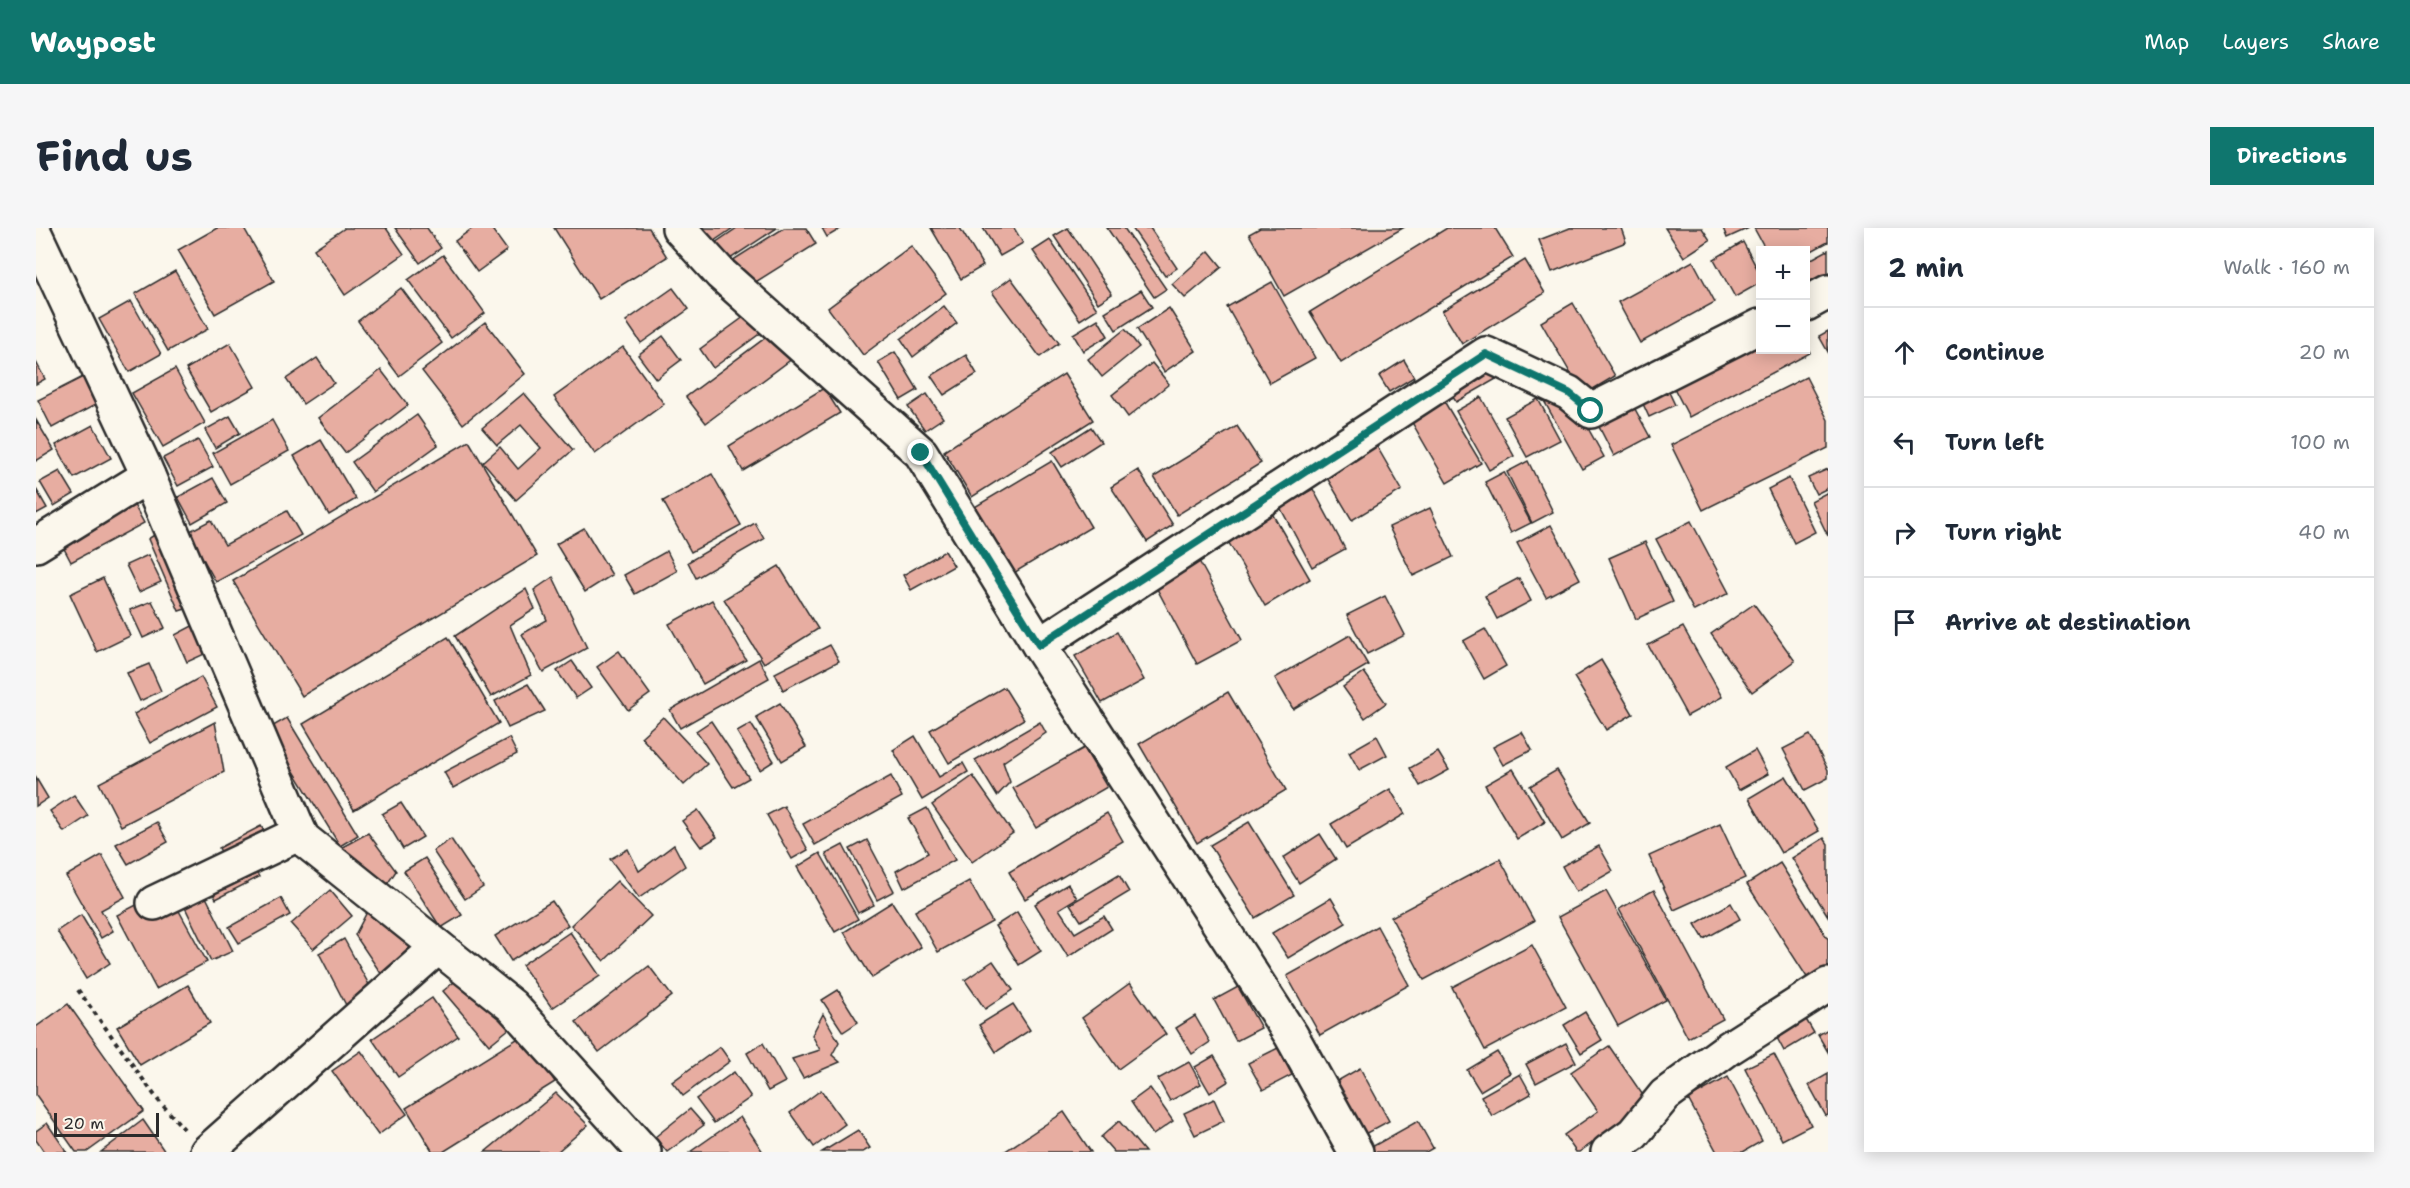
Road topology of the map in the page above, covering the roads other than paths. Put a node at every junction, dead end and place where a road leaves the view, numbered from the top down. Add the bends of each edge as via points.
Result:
1 (679, 228) edge
2 (36, 236) edge
3 (1828, 292) edge
4 (1810, 302) edge
5 (1756, 328) edge
6 (148, 476) junction
7 (36, 545) edge
8 (1039, 645) junction
9 (300, 833) junction
10 (154, 903) dead end
11 (438, 946) junction
12 (1828, 985) edge
13 (198, 1143) edge
14 (644, 1152) edge
15 (1356, 1152) edge
16 (1608, 1152) edge

1 - 8 street via 721,273 921,453
2 - 6 street
3 - 4 street
5 - 8 street via 1591,411 1569,393 1486,354
6 - 7 street
6 - 9 street
8 - 15 street via 1291,1035
9 - 10 street
9 - 11 street
11 - 13 street
11 - 14 street via 512,1006
12 - 16 street via 1729,1048 1665,1095 1633,1134

